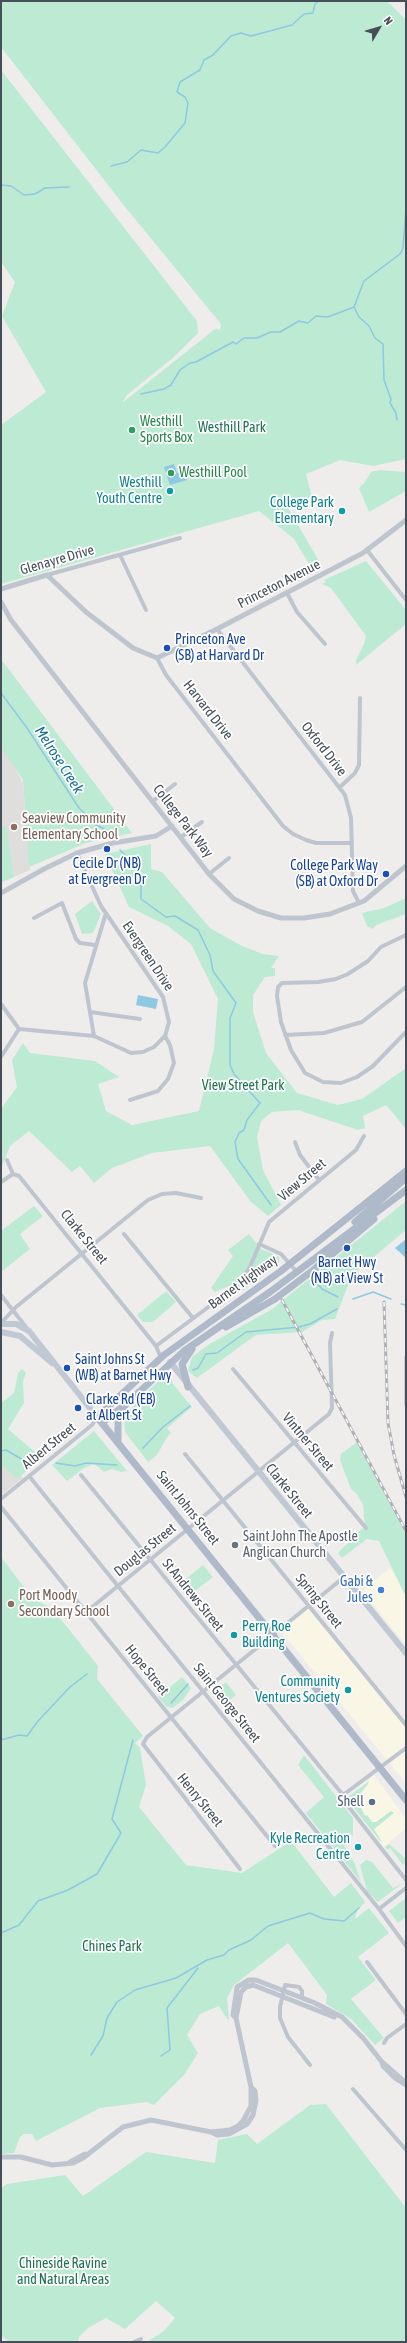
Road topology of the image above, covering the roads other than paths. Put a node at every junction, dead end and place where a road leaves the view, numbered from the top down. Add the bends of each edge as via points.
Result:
1 (406, 520) edge
2 (180, 538) dead end
3 (367, 550) junction
4 (120, 555) junction
5 (47, 576) junction
6 (1, 589) edge
7 (287, 593) junction
8 (406, 600) edge
9 (1, 602) edge
10 (146, 610) dead end
11 (218, 629) junction
12 (325, 644) dead end
13 (156, 658) junction
14 (360, 698) dead end
15 (175, 784) dead end
16 (340, 787) junction
17 (153, 801) junction
18 (202, 822) dead end
19 (172, 826) junction
20 (181, 838) junction
21 (352, 843) junction
22 (78, 853) junction
23 (229, 858) dead end
24 (406, 866) edge
25 (209, 874) junction
26 (1, 894) edge
27 (359, 903) junction
28 (106, 913) junction
29 (34, 918) dead end
30 (406, 935) edge
31 (95, 946) junction
32 (406, 987) edge
33 (1, 1004) edge
34 (90, 1012) junction
35 (140, 1018) dead end
36 (19, 1030) junction
37 (406, 1032) edge
38 (285, 1035) junction
39 (94, 1036) junction
40 (165, 1036) junction
41 (1, 1057) edge
42 (130, 1100) dead end
43 (364, 1136) dead end
44 (296, 1142) dead end
45 (7, 1160) dead end
46 (406, 1171) edge
47 (13, 1174) junction
48 (406, 1178) edge
49 (319, 1180) junction
50 (1, 1182) edge
51 (406, 1190) edge
52 (201, 1198) dead end
53 (390, 1203) junction
54 (124, 1234) dead end
55 (344, 1236) junction
56 (259, 1244) junction
57 (82, 1253) junction
58 (290, 1264) junction
59 (297, 1272) junction
60 (1, 1295) edge
61 (14, 1310) junction
62 (193, 1318) junction
63 (1, 1324) edge
64 (29, 1331) junction
65 (1, 1332) edge
66 (213, 1332) junction
67 (332, 1333) dead end
68 (195, 1344) junction
69 (156, 1346) junction
70 (169, 1352) junction
71 (161, 1358) junction
72 (170, 1362) junction
73 (53, 1364) junction
74 (233, 1369) dead end
75 (188, 1387) junction
76 (126, 1404) junction
77 (99, 1420) junction
78 (92, 1425) junction
79 (118, 1442) junction
80 (294, 1443) junction
81 (184, 1454) dead end
82 (258, 1472) junction
83 (29, 1476) junction
84 (81, 1476) dead end
85 (1, 1500) edge
86 (222, 1501) junction
87 (1, 1507) edge
88 (366, 1528) dead end
89 (188, 1529) junction
90 (150, 1560) junction
91 (343, 1578) junction
92 (118, 1586) junction
93 (309, 1606) junction
94 (86, 1612) junction
95 (274, 1635) junction
96 (406, 1653) edge
97 (236, 1665) junction
98 (204, 1691) junction
99 (171, 1717) junction
100 (406, 1725) edge
101 (406, 1748) edge
102 (381, 1767) junction
103 (343, 1795) junction
104 (406, 1800) edge
105 (276, 1846) dead end
106 (240, 1869) dead end
107 (406, 1880) edge
108 (406, 1888) edge
109 (379, 1909) junction
110 (406, 1946) edge
111 (367, 1962) dead end
112 (283, 1993) junction
113 (302, 1998) junction
114 (406, 2014) edge
115 (344, 2021) junction
116 (406, 2024) edge
117 (384, 2043) dead end
118 (310, 2065) dead end
119 (406, 2084) edge
120 (352, 2089) dead end
121 (406, 2150) edge
122 (1, 2157) edge
123 (141, 2339) dead end
124 (134, 2342) edge

1 - 3 street, Princeton Avenue
2 - 4 street, Glenayre Drive
3 - 7 street, Princeton Avenue
3 - 8 street
4 - 5 street, Glenayre Drive
4 - 10 street
5 - 6 street, Glenayre Drive
5 - 13 street via 86,612 133,648
7 - 11 street, Princeton Avenue
7 - 12 street via 297,612
9 - 17 street, College Park Way via 16,626
11 - 13 street, Princeton Avenue
11 - 16 street, Oxford Drive
13 - 21 street, Harvard Drive via 166,675 283,826 293,834 316,843
14 - 16 street via 359,765 356,773
15 - 17 street
16 - 21 street, Oxford Drive via 347,798 351,813
17 - 19 street, College Park Way
18 - 20 street
19 - 20 street, College Park Way
19 - 22 street via 156,836 113,843
20 - 25 street, College Park Way
21 - 27 street, Oxford Drive via 353,891
22 - 26 street via 49,866
22 - 28 street, Evergreen Drive
23 - 25 street
24 - 27 street, College Park Way
25 - 27 street, College Park Way via 234,899 258,911 281,918 330,914
28 - 31 street, Evergreen Drive
28 - 40 street, Evergreen Drive via 163,997 170,1022
29 - 31 street via 62,903 76,939 80,943
30 - 38 street via 381,947 363,965 336,979 282,983 278,987 277,996
31 - 34 street, Evergreen Drive via 85,983
32 - 38 street via 362,1022 324,1033
33 - 36 street
34 - 35 street
34 - 39 street, Evergreen Drive
36 - 39 street
36 - 41 street
37 - 38 street via 364,1073 351,1080 332,1084 311,1078 306,1073 291,1050
39 - 40 street via 131,1053 143,1052 154,1047
40 - 42 street via 174,1063 168,1079 158,1091
43 - 49 street, View Street via 356,1150
44 - 49 street via 300,1155
45 - 47 street
46 - 58 main road, Barnet Highway
47 - 50 street
47 - 57 street, Clarke Street via 19,1176
48 - 55 main road via 358,1219
49 - 56 street, View Street via 268,1222
51 - 53 main road, Barnet Highway
52 - 57 street via 176,1193 162,1194 148,1200
53 - 55 main road, Barnet Highway
53 - 66 main road, Barnet Highway via 320,1265 281,1294 251,1314
54 - 62 street
55 - 59 main road, Barnet Highway
56 - 58 street via 275,1249
56 - 62 street, View Street via 250,1267 238,1286
57 - 61 street
57 - 69 street, Clarke Street
58 - 59 street
58 - 70 main road, Barnet Highway
59 - 66 main road, Barnet Highway
60 - 61 street, Saint Johns Street
61 - 63 street
61 - 64 street, Saint Johns Street
62 - 69 street, View Street
63 - 64 main road via 16,1324
64 - 73 main road, Saint Johns Street via 45,1349
65 - 73 main road, Saint Johns Street via 20,1336
66 - 68 main road, Barnet Highway
67 - 80 street, Douglas Street via 332,1408
68 - 72 main road, Barnet Highway
68 - 75 main road via 182,1364
69 - 71 street, Clarke Street
70 - 71 main road, Barnet Highway
70 - 72 main road
71 - 77 main road, Barnet Highway
72 - 75 main road, Clarke Street
72 - 76 main road, Barnet Highway
73 - 77 main road, Saint Johns Street
74 - 80 street, Vintner Street
75 - 82 main road, Clarke Street
76 - 77 main road, Barnet Highway
76 - 79 main road via 119,1418
77 - 78 street, Albert Street
77 - 78 street, Albert Street
77 - 79 main road, Saint Johns Street
78 - 83 street, Albert Street
79 - 89 main road, Saint Johns Street
80 - 82 street, Douglas Street
80 - 88 street, Vintner Street
81 - 86 street, Spring Street
82 - 86 street, Douglas Street
82 - 91 main road, Clarke Street
83 - 85 street, Albert Street
83 - 92 street, Saint George Street
84 - 90 street, St Andrews Street
86 - 89 street, Douglas Street
86 - 93 street, Spring Street
87 - 94 street, Hope Street
89 - 90 street, Douglas Street
89 - 95 main road, Saint Johns Street
90 - 92 street, Douglas Street
90 - 97 street, St Andrews Street
91 - 93 street
91 - 96 main road, Clarke Street
92 - 94 street, Douglas Street
92 - 98 street, Saint George Street
93 - 95 street
93 - 100 street, Spring Street
94 - 99 street, Hope Street
95 - 97 street
95 - 102 main road, Saint Johns Street
97 - 98 street
97 - 103 street, St Andrews Street
98 - 99 street
98 - 109 street, Saint George Street
99 - 105 street, Hope Street
99 - 106 street, Henry Street via 147,1737 143,1744
101 - 102 street
102 - 103 street
102 - 104 main road, Saint Johns Street
103 - 107 street, St Andrews Street via 348,1806
108 - 109 street
109 - 110 street, Saint George Street
111 - 114 street
112 - 113 street
112 - 113 street via 284,1987 288,1984 299,1987
112 - 115 street
112 - 118 street via 280,2012 284,2029
112 - 122 street via 261,1986 248,1986 240,1996 236,2018 256,2101 253,2115 247,2124 229,2134 217,2135 150,2122 123,2128 79,2161 52,2165 21,2158
113 - 115 street via 328,2009
115 - 119 street via 363,2038 394,2078
116 - 117 street
120 - 121 street
123 - 124 street

